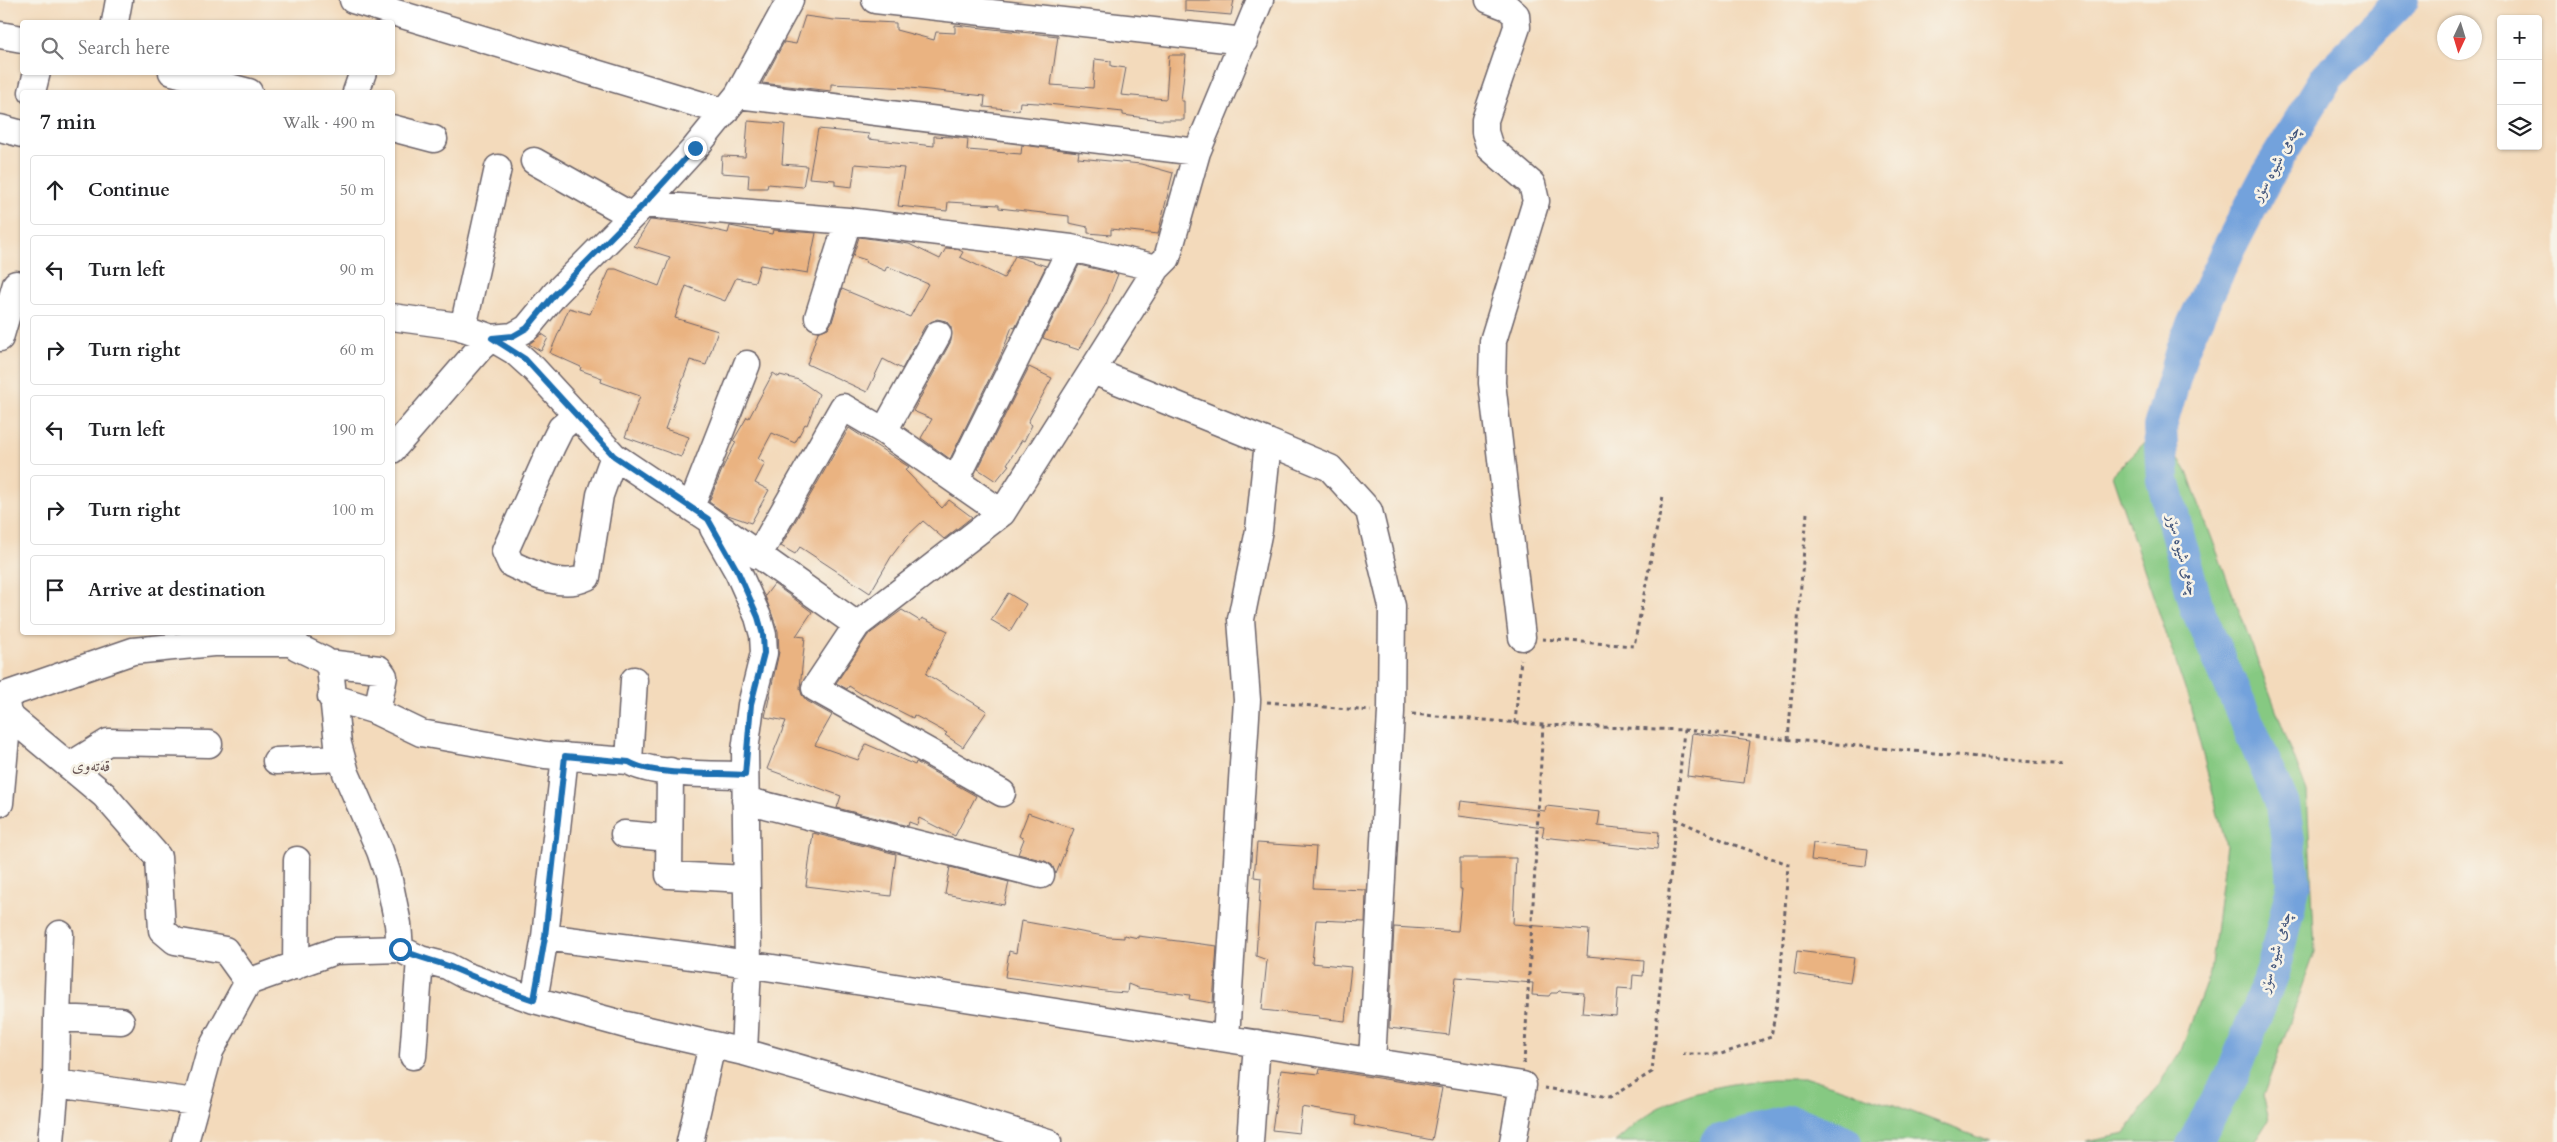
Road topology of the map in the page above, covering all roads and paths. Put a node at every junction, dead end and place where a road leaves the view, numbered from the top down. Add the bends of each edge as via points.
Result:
1 (119, 0) edge
2 (353, 0) edge
3 (875, 0) edge
4 (1260, 0) edge
5 (1489, 0) edge
6 (785, 1) edge
7 (381, 17) edge
8 (115, 20) edge
9 (395, 20) edge
10 (0, 35) edge
11 (20, 38) edge
12 (1244, 41) junction
13 (36, 75) edge
14 (184, 75) edge
15 (362, 75) edge
16 (32, 90) edge
17 (241, 90) edge
18 (357, 90) edge
19 (732, 104) junction
20 (0, 128) edge
21 (395, 129) edge
22 (20, 133) edge
23 (434, 139) dead end
24 (1197, 152) junction
25 (534, 161) dead end
26 (498, 168) dead end
27 (638, 210) junction
28 (848, 222) junction
29 (1071, 248) junction
30 (1157, 268) junction
31 (13, 284) edge
32 (395, 317) edge
33 (818, 317) dead end
34 (463, 328) junction
35 (938, 334) dead end
36 (0, 338) edge
37 (492, 338) junction
38 (747, 364) dead end
39 (1093, 372) junction
40 (575, 416) junction
41 (884, 431) junction
42 (1268, 442) junction
43 (395, 447) edge
44 (614, 456) junction
45 (956, 480) junction
46 (1663, 496) dead end
47 (699, 513) junction
48 (1002, 513) junction
49 (1806, 513) dead end
50 (758, 556) junction
51 (857, 626) junction
52 (290, 636) edge
53 (1522, 637) junction
54 (131, 642) edge
55 (327, 663) junction
56 (634, 680) dead end
57 (331, 697) junction
58 (4, 703) edge
59 (378, 712) junction
60 (1515, 723) dead end
61 (1684, 730) junction
62 (1788, 740) junction
63 (209, 744) dead end
64 (565, 756) junction
65 (342, 758) junction
66 (276, 761) dead end
67 (629, 762) junction
68 (2065, 765) dead end
69 (69, 766) junction
70 (670, 771) junction
71 (745, 788) junction
72 (1002, 793) dead end
73 (0, 803) edge
74 (1675, 819) junction
75 (624, 834) dead end
76 (669, 838) junction
77 (297, 860) dead end
78 (1041, 875) dead end
79 (746, 879) junction
80 (60, 934) dead end
81 (545, 937) junction
82 (410, 954) junction
83 (748, 965) junction
84 (296, 966) junction
85 (248, 982) junction
86 (534, 1000) junction
87 (58, 1018) junction
88 (122, 1021) dead end
89 (1226, 1038) junction
90 (1256, 1043) junction
91 (712, 1045) junction
92 (744, 1052) junction
93 (1683, 1054) dead end
94 (413, 1056) dead end
95 (1372, 1061) junction
96 (56, 1083) junction
97 (1523, 1085) junction
98 (195, 1102) junction
99 (51, 1142) edge
100 (185, 1142) edge
101 (690, 1142) edge
102 (1048, 1142) edge
103 (1250, 1142) edge
104 (1513, 1142) edge

1 - 8 street
2 - 7 street
3 - 12 street
4 - 12 street
5 - 53 street via 1507,7 1516,15 1517,27 1485,120 1485,132 1490,148 1532,184 1536,201 1493,341 1492,383
6 - 19 street
9 - 19 street
10 - 11 street
12 - 24 street
13 - 16 street
14 - 17 street
15 - 18 street
19 - 24 street
19 - 27 street
20 - 22 street
21 - 23 street
24 - 30 street via 1167,258
25 - 27 street
26 - 34 street
27 - 28 street
27 - 37 street via 555,294 527,328 513,336
28 - 29 street
28 - 33 street
29 - 30 street
29 - 45 street
30 - 39 street
31 - 36 street
32 - 34 street
34 - 37 street
35 - 41 street
37 - 40 street via 525,359
37 - 43 street
38 - 47 street
39 - 42 street
39 - 48 street
40 - 44 street
40 - 44 street via 561,428 524,506 505,551 511,564 554,580 577,582 587,577 600,495
41 - 45 street
41 - 50 street via 843,407
42 - 89 street via 1259,530 1241,619 1246,700
42 - 95 street via 1330,468 1369,511 1392,606 1391,712
44 - 47 street
45 - 48 street
46 - 53 path via 1634,646
47 - 50 street
47 - 71 street via 738,572 763,635 764,653 751,704
48 - 51 street
49 - 62 path
50 - 51 street
51 - 72 street via 816,688
52 - 54 street via 213,643
52 - 55 street via 302,650
53 - 60 path
54 - 58 street
55 - 57 street via 331,672
55 - 59 street via 383,672
56 - 67 street
57 - 59 street
57 - 65 street
58 - 69 street
58 - 73 street
59 - 64 street via 421,733
61 - 62 path
61 - 74 path
61 - 97 path via 1543,725
62 - 68 path
63 - 69 street via 108,742
64 - 67 street
64 - 81 street
65 - 66 street
65 - 82 street via 380,850
67 - 70 street
69 - 85 street via 104,795 158,857 162,930 175,941 225,950
70 - 71 street
70 - 76 street
71 - 78 street
71 - 79 street
74 - 93 path via 1788,864 1780,986 1771,1037 1721,1054
74 - 97 path via 1652,1072 1609,1098
75 - 76 street
76 - 79 street via 669,876
77 - 84 street
79 - 83 street
80 - 87 street
81 - 83 street
81 - 86 street
82 - 84 street via 335,951
82 - 86 street
82 - 94 street
83 - 89 street
83 - 92 street
84 - 85 street
85 - 98 street via 210,1051
86 - 91 street
87 - 88 street
87 - 96 street
89 - 90 street
90 - 95 street
90 - 103 street
91 - 92 street
91 - 101 street
92 - 102 street
95 - 97 street
96 - 98 street
96 - 99 street
97 - 104 street
98 - 100 street

